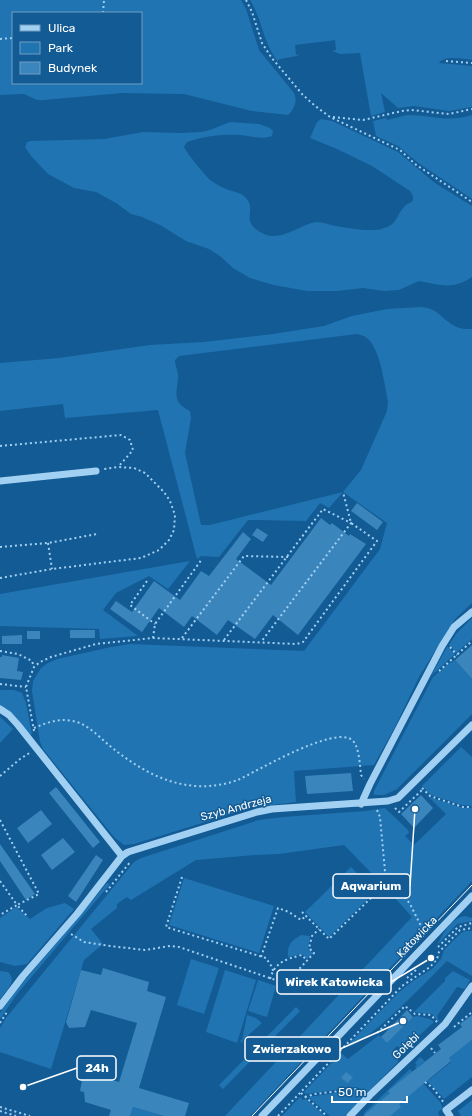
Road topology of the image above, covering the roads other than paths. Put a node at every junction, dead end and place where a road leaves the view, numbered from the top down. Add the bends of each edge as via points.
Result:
1 (96, 470) road end
2 (0, 481) edge
3 (472, 612) edge
4 (0, 709) edge
5 (472, 725) edge
6 (361, 804) junction
7 (122, 856) junction
8 (471, 898) edge
9 (472, 986) edge
10 (0, 1006) edge
11 (472, 1090) edge
12 (262, 1116) edge
13 (350, 1116) edge
14 (450, 1116) edge

1 - 2 street
3 - 6 street via 454,627 442,646
4 - 7 street via 9,715
5 - 6 street, Szyb Andrzeja via 398,798 388,802
6 - 7 street, Szyb Andrzeja via 264,810 135,848
7 - 10 street, Szyb Andrzeja
8 - 12 street, Katowicka
9 - 13 street, Gołębi via 445,1024
11 - 14 street via 446,1110

